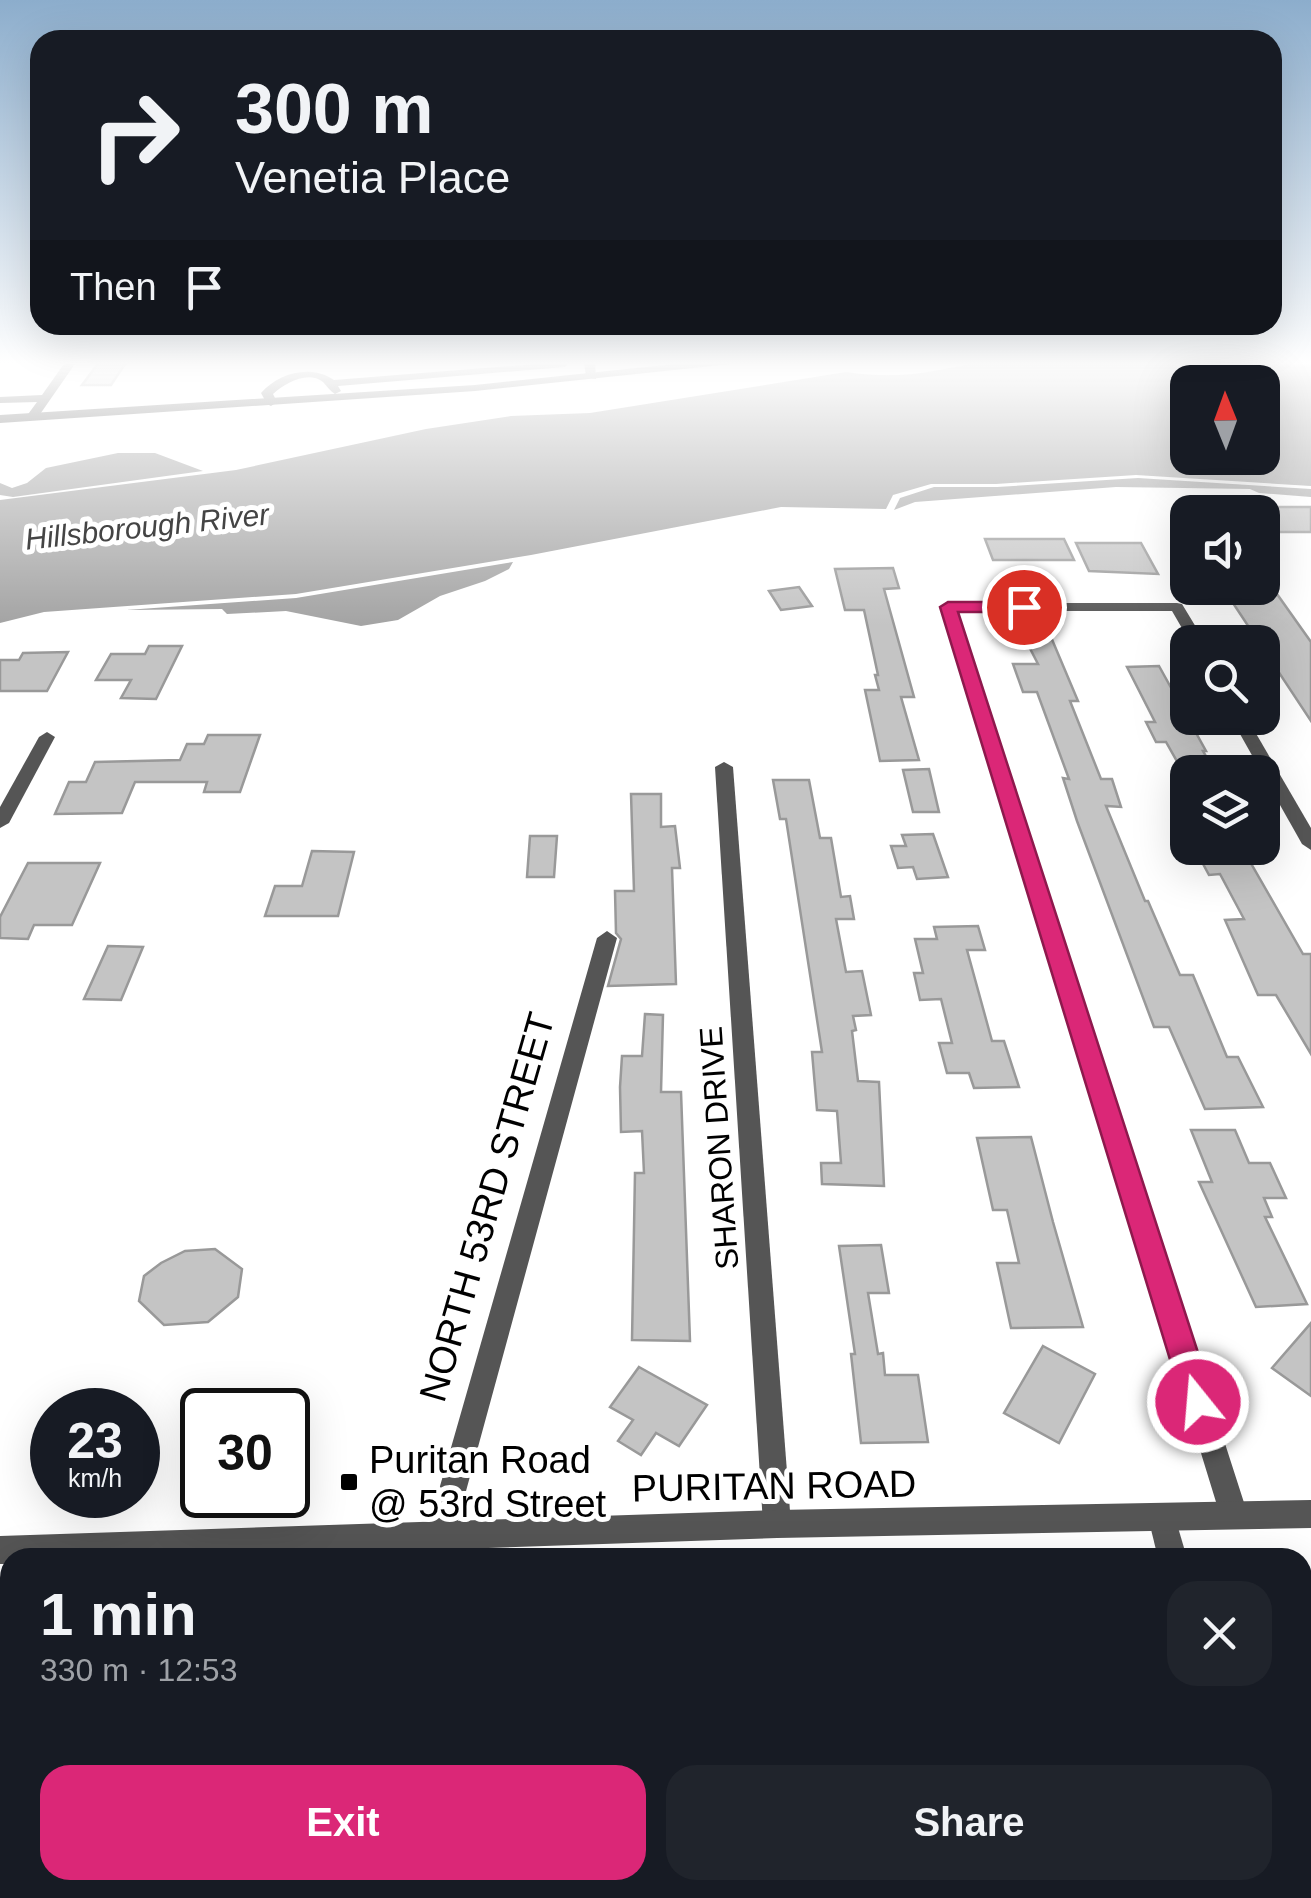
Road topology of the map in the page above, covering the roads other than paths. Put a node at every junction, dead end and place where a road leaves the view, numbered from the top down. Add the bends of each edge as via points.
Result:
1 (1187, 625) edge
2 (1250, 735) edge
3 (46, 736) dead end
4 (724, 766) dead end
5 (0, 823) edge
6 (1311, 844) edge
7 (606, 938) dead end
8 (1311, 1514) edge
9 (1234, 1516) junction
10 (1162, 1517) junction
11 (778, 1524) junction
12 (439, 1546) edge
13 (220, 1548) edge
14 (1170, 1548) edge

1 - 9 street via 1176,606 948,607
2 - 6 street
3 - 5 street
4 - 11 street, SHARON DRIVE
7 - 12 street, NORTH 53RD STREET
8 - 9 street, PURITAN ROAD
9 - 10 street, PURITAN ROAD
10 - 11 street, PURITAN ROAD
10 - 14 street
11 - 12 street, PURITAN ROAD
12 - 13 street, PURITAN ROAD

